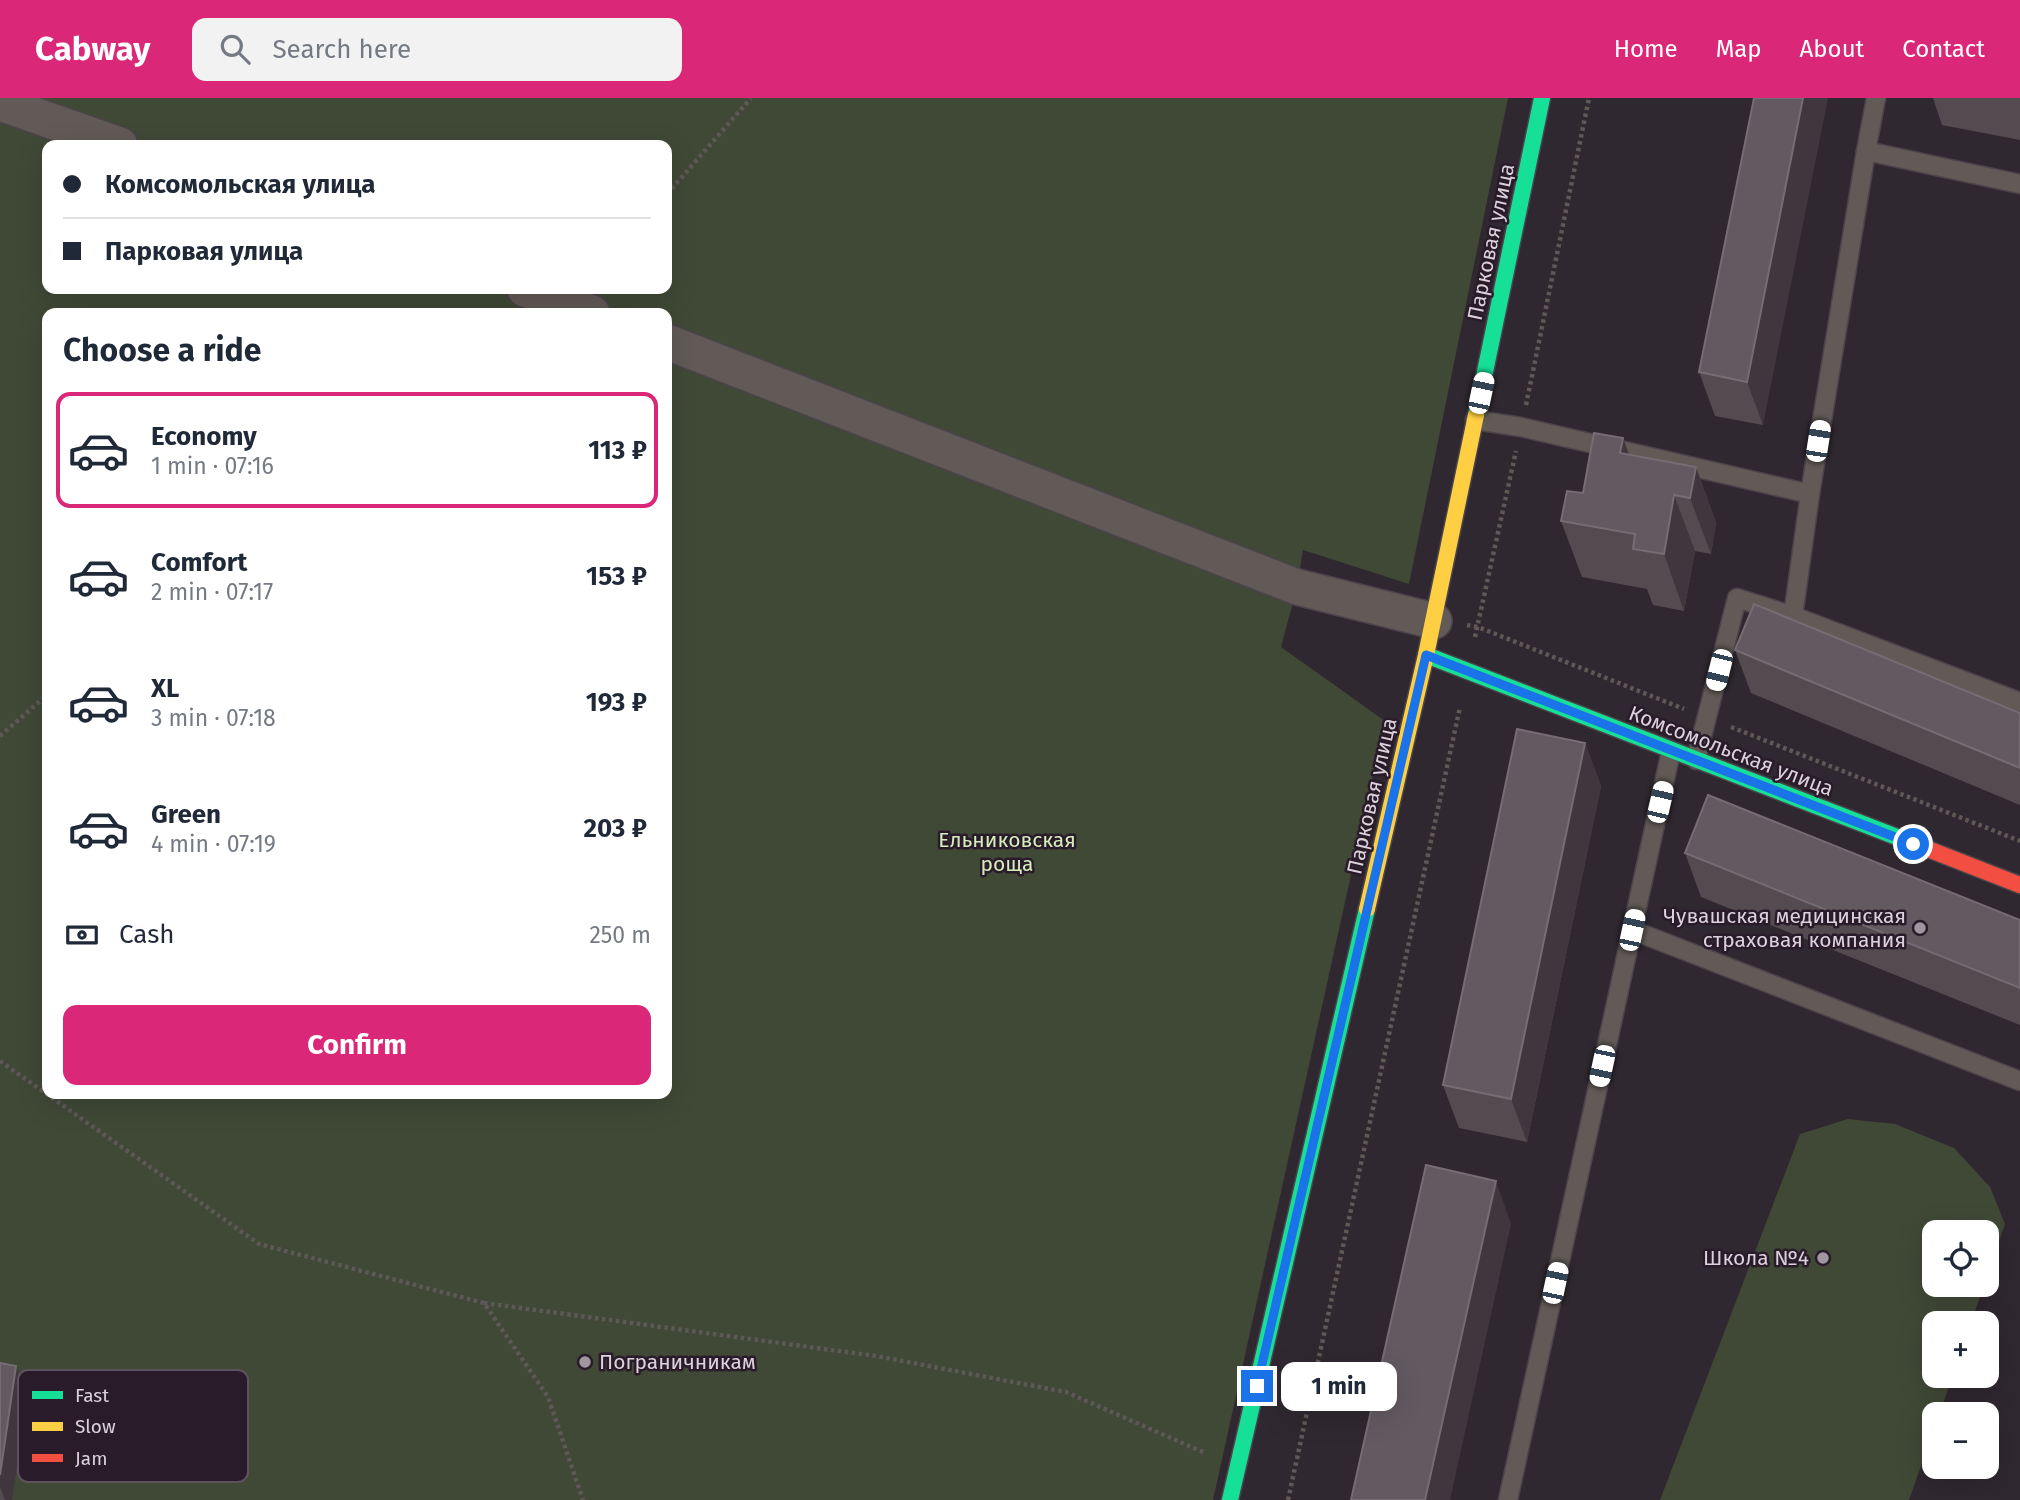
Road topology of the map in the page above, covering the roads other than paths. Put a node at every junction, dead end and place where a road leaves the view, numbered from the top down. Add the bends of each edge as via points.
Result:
1 (1542, 98) edge
2 (1876, 98) edge
3 (0, 103) edge
4 (106, 140) edge
5 (1866, 151) junction
6 (2020, 184) edge
7 (539, 294) edge
8 (578, 308) edge
9 (672, 344) edge
10 (1475, 420) junction
11 (1810, 494) junction
12 (1793, 616) junction
13 (1434, 621) junction
14 (1426, 655) junction
15 (2020, 702) edge
16 (1671, 751) junction
17 (1696, 760) junction
18 (2020, 885) edge
19 (1632, 930) junction
20 (2020, 1082) edge
21 (1230, 1500) edge
22 (1508, 1500) edge

1 - 10 street, Парковая улица
2 - 5 lane
3 - 4 street
5 - 6 lane
5 - 11 lane
7 - 8 street
9 - 13 street via 1297,587
10 - 11 lane
10 - 13 street, Парковая улица
11 - 12 lane
12 - 15 lane
12 - 17 lane via 1737,598
13 - 14 street, Парковая улица
14 - 16 street, Комсомольская улица
14 - 21 street, Парковая улица
16 - 17 street, Комсомольская улица
16 - 19 lane
17 - 18 street, Комсомольская улица
19 - 20 lane
19 - 22 lane

